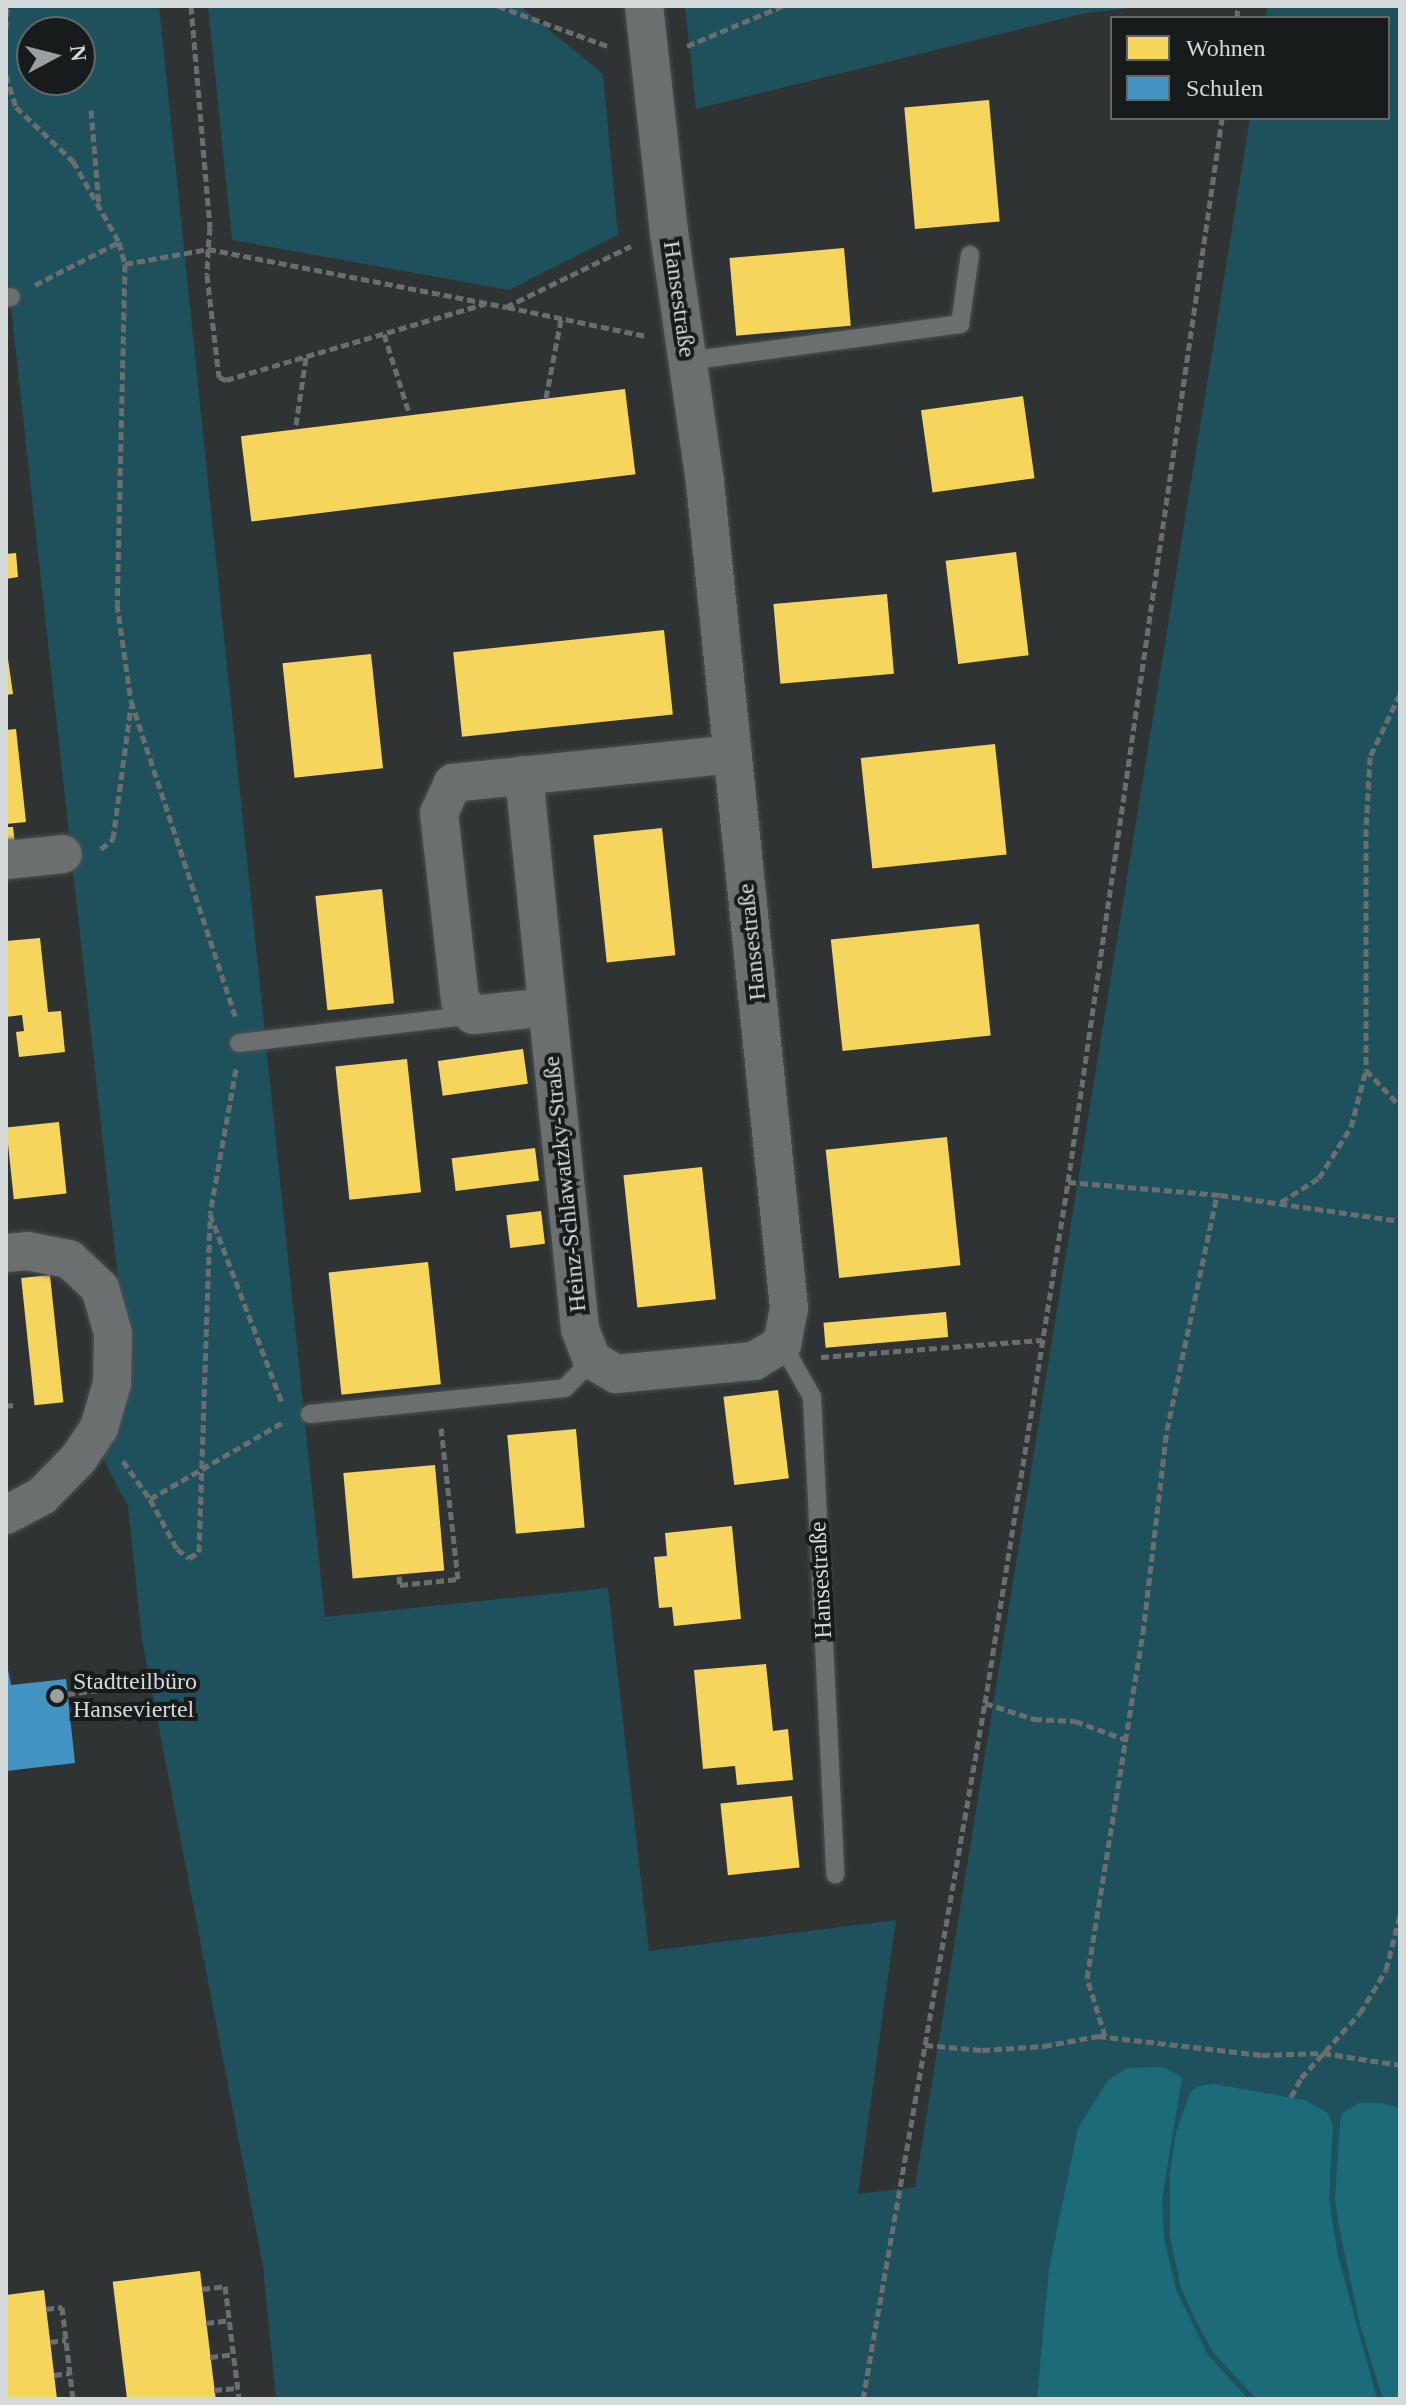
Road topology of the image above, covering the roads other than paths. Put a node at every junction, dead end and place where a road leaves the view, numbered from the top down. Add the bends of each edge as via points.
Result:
1 (644, 6) edge
2 (970, 255) dead end
3 (686, 346) junction
4 (733, 754) junction
5 (524, 775) junction
6 (63, 854) road end
7 (6, 860) edge
8 (547, 1007) junction
9 (473, 1015) junction
10 (239, 1043) road end
11 (6, 1253) edge
12 (782, 1344) junction
13 (592, 1360) junction
14 (310, 1414) dead end
15 (6, 1515) edge
16 (835, 1874) dead end

1 - 3 street, Hansestraße
2 - 3 lane via 960,324
3 - 4 street, Hansestraße
4 - 5 street
4 - 12 street, Hansestraße via 789,1308
5 - 8 street, Heinz-Schlawatzky-Straße
5 - 9 street via 453,783 439,813 460,1000
6 - 7 street
8 - 9 street
8 - 13 street, Heinz-Schlawatzky-Straße via 580,1329
9 - 10 lane
11 - 15 street via 69,1259 100,1288 113,1333 112,1383 99,1428 42,1496
12 - 13 street via 754,1361 616,1374
12 - 16 lane, Hansestraße via 812,1397
13 - 14 lane via 565,1388

